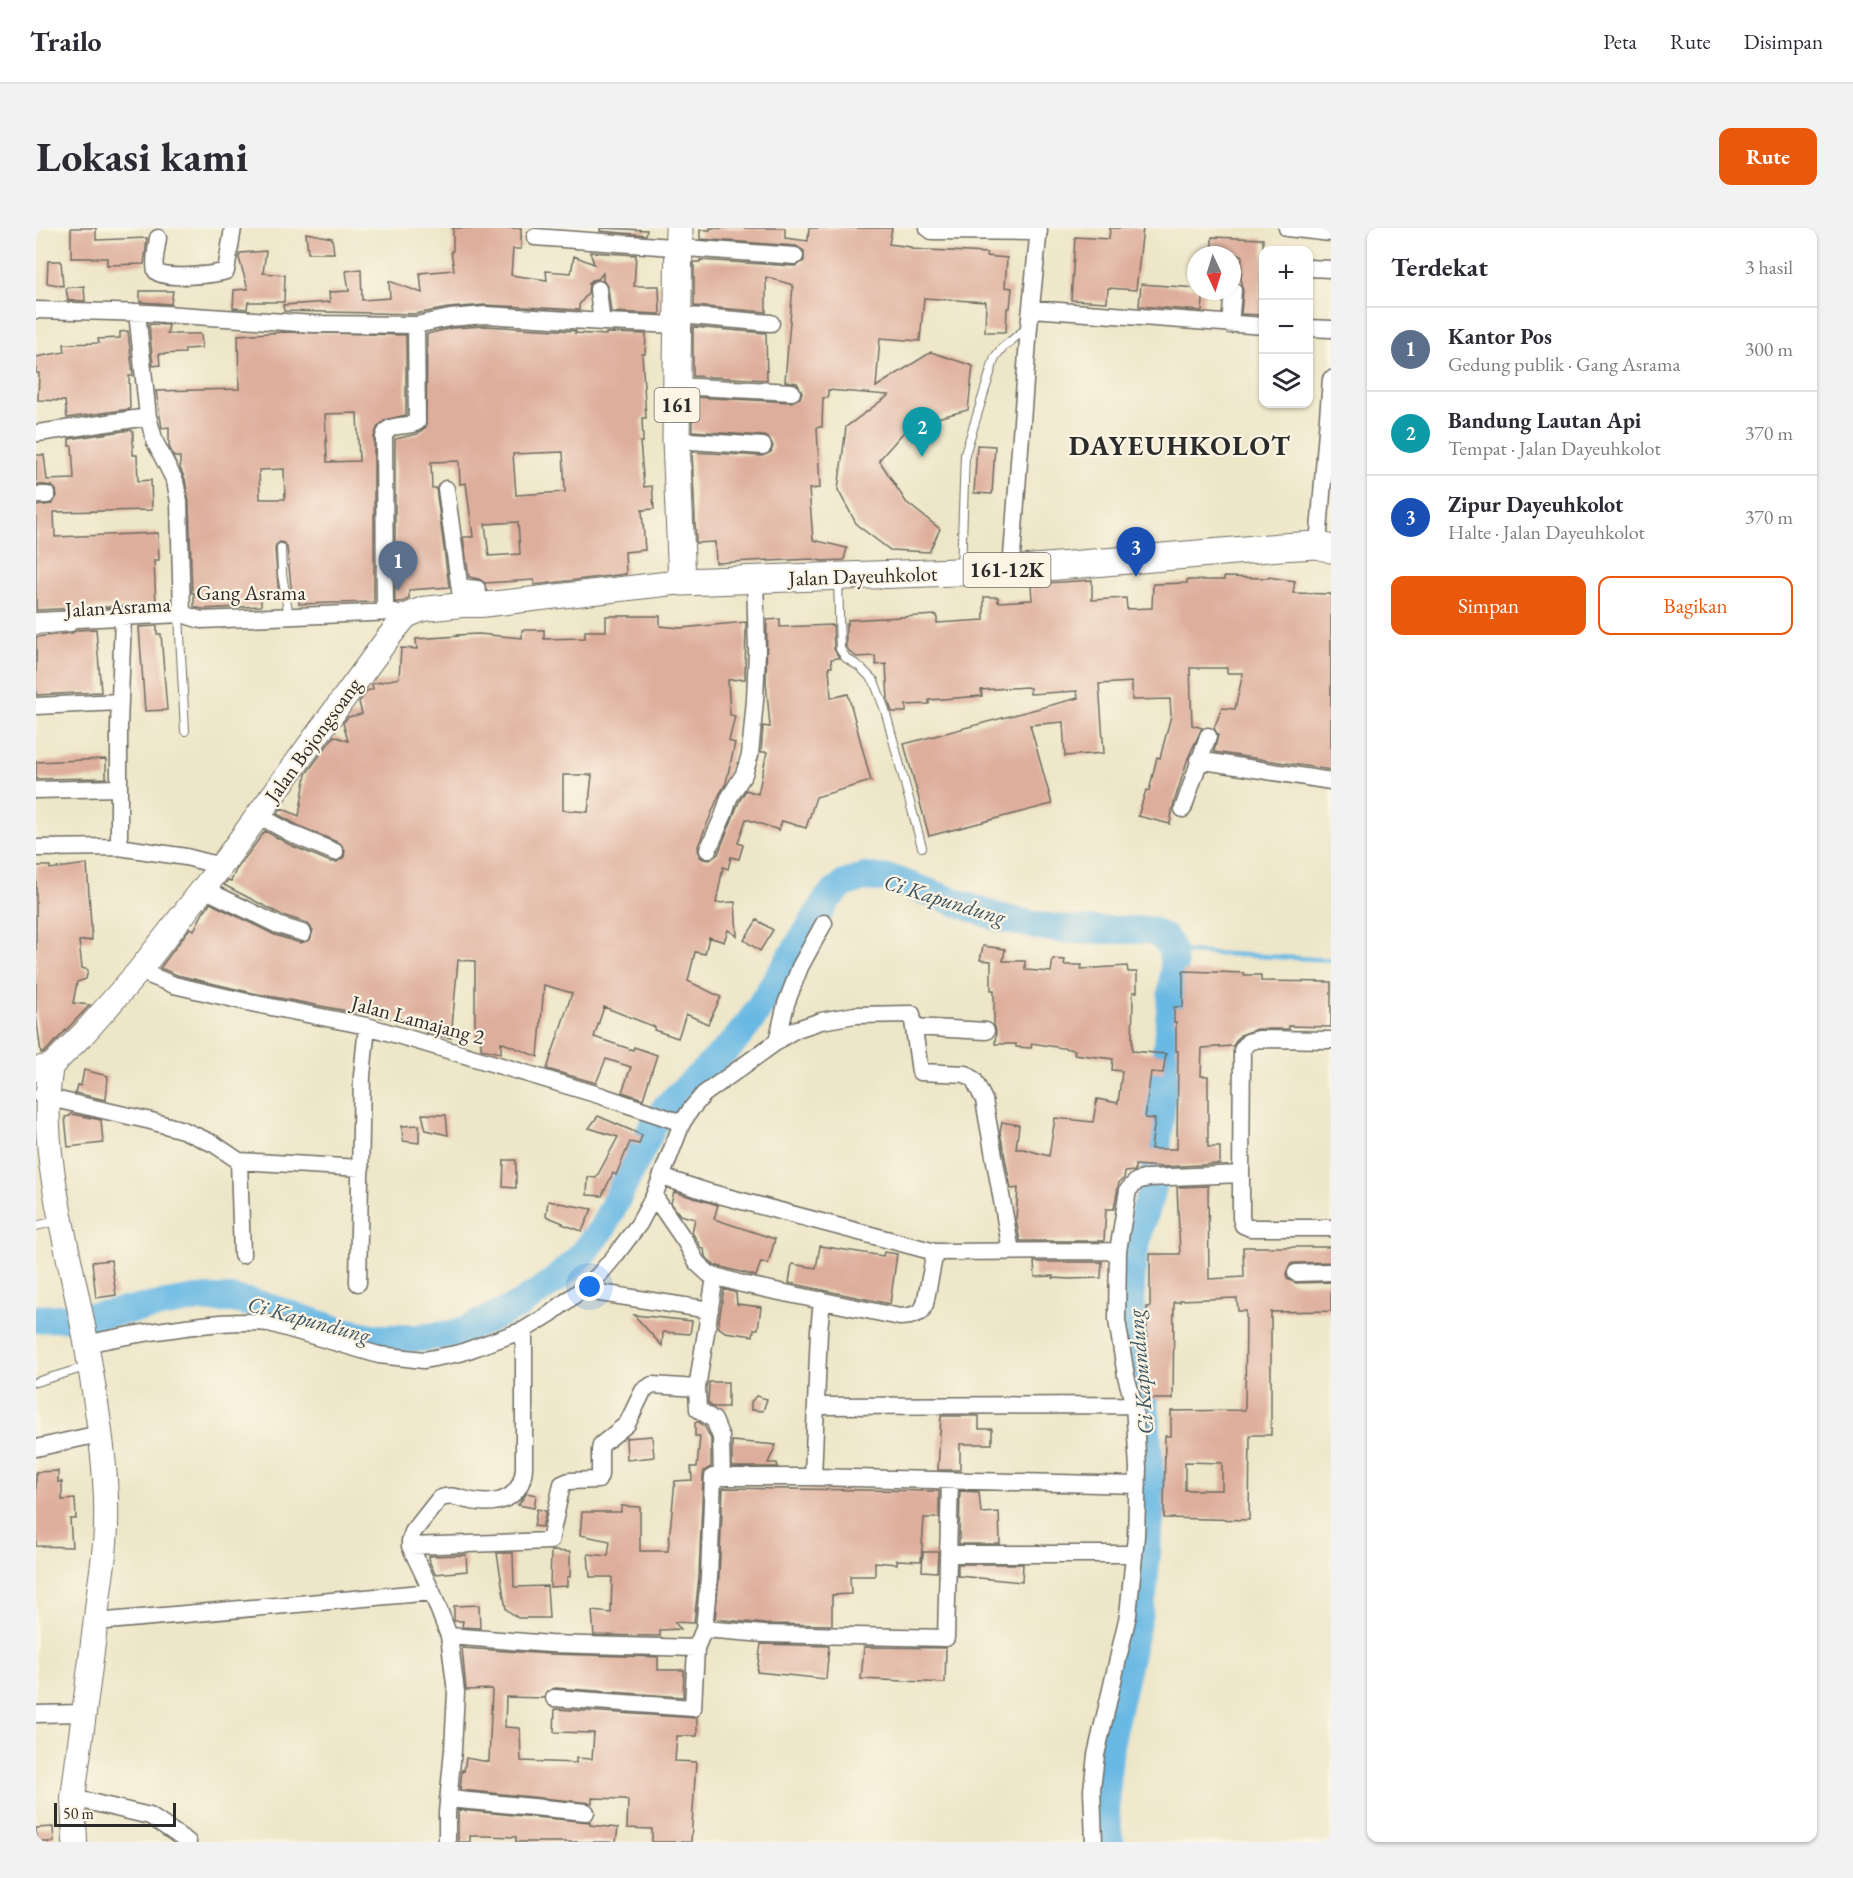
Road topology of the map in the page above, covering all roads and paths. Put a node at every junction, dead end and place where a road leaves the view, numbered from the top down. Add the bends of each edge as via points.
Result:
1 (233, 228) edge
2 (928, 228) edge
3 (1287, 228) edge
4 (1039, 230) edge
5 (1331, 233) edge
6 (535, 237) dead end
7 (679, 237) edge
8 (158, 238) dead end
9 (795, 256) dead end
10 (1313, 268) edge
11 (1331, 269) edge
12 (598, 289) dead end
13 (1232, 300) edge
14 (1032, 309) junction
15 (36, 310) edge
16 (137, 312) junction
17 (678, 320) junction
18 (604, 322) junction
19 (771, 323) dead end
20 (1230, 324) junction
21 (416, 325) junction
22 (1259, 326) edge
23 (1029, 327) junction
24 (1313, 328) edge
25 (1331, 329) edge
26 (1331, 379) edge
27 (677, 386) junction
28 (792, 392) dead end
29 (1330, 409) edge
30 (148, 417) junction
31 (38, 433) dead end
32 (676, 441) junction
33 (762, 446) dead end
34 (446, 489) dead end
35 (1325, 547) edge
36 (281, 548) dead end
37 (1011, 570) junction
38 (960, 573) junction
39 (838, 577) junction
40 (755, 579) junction
41 (682, 582) junction
42 (468, 599) junction
43 (386, 612) junction
44 (413, 612) junction
45 (180, 617) junction
46 (289, 617) junction
47 (123, 620) junction
48 (36, 621) edge
49 (36, 630) edge
50 (120, 702) junction
51 (36, 706) edge
52 (185, 731) dead end
53 (1208, 736) dead end
54 (1198, 760) junction
55 (1331, 781) edge
56 (118, 788) junction
57 (36, 790) edge
58 (1183, 809) dead end
59 (258, 815) junction
60 (119, 847) junction
61 (922, 847) dead end
62 (36, 848) edge
63 (708, 850) dead end
64 (335, 852) dead end
65 (221, 866) junction
66 (204, 889) junction
67 (824, 923) dead end
68 (303, 933) dead end
69 (139, 971) junction
70 (366, 1026) junction
71 (914, 1027) junction
72 (986, 1031) dead end
73 (1331, 1040) edge
74 (777, 1042) junction
75 (44, 1067) edge
76 (41, 1096) junction
77 (678, 1121) junction
78 (239, 1161) junction
79 (361, 1168) junction
80 (1241, 1174) junction
81 (662, 1177) junction
82 (654, 1196) junction
83 (44, 1224) edge
84 (1331, 1227) edge
85 (1011, 1251) junction
86 (1118, 1251) junction
87 (935, 1252) junction
88 (242, 1256) dead end
89 (1331, 1272) edge
90 (1296, 1273) dead end
91 (716, 1277) junction
92 (358, 1283) dead end
93 (581, 1290) junction
94 (822, 1300) junction
95 (710, 1310) junction
96 (524, 1330) junction
97 (86, 1347) junction
98 (36, 1382) edge
99 (697, 1388) junction
100 (1134, 1405) junction
101 (816, 1406) junction
102 (99, 1434) junction
103 (36, 1448) edge
104 (722, 1477) junction
105 (813, 1478) junction
106 (950, 1481) junction
107 (1138, 1485) junction
108 (410, 1546) junction
109 (949, 1554) junction
110 (1134, 1554) junction
111 (432, 1592) junction
112 (96, 1622) junction
113 (704, 1629) junction
114 (449, 1636) junction
115 (696, 1648) junction
116 (554, 1698) dead end
117 (83, 1713) junction
118 (36, 1714) edge
119 (74, 1798) junction
120 (448, 1799) junction
121 (586, 1812) dead end
122 (75, 1842) edge
123 (188, 1842) edge
124 (447, 1842) edge
125 (1094, 1842) edge

1 - 8 street via 226,271 219,273 161,275 155,267
2 - 4 street
3 - 5 street
4 - 14 street
6 - 7 street
7 - 9 street
7 - 17 main road, 161
10 - 11 street
12 - 18 street
13 - 20 street
14 - 20 street
14 - 23 street
15 - 16 street
16 - 21 street via 314,324
16 - 30 street, Gang Asrama
17 - 18 street
17 - 19 street
17 - 27 main road, 161
18 - 21 street via 485,315
20 - 22 street
21 - 43 street via 417,422 389,428 384,437
23 - 37 street
23 - 38 lane via 995,357 965,454
24 - 25 street
26 - 29 street
27 - 28 street
27 - 32 main road, 161
29 - 35 street
30 - 31 street
30 - 45 street, Gang Asrama via 179,502
32 - 33 street
32 - 41 main road, 161
34 - 42 street
35 - 37 main road, Jalan Dayeuhkolot / 161-12K
36 - 46 lane
37 - 38 main road, Jalan Dayeuhkolot / 161-12K
38 - 39 main road, Jalan Dayeuhkolot / 161-12K
39 - 40 main road, Jalan Dayeuhkolot / 161-12K
39 - 61 lane via 840,649 874,681
40 - 41 main road, Jalan Dayeuhkolot / 161-12K
40 - 63 street via 757,651 750,755
41 - 42 main road
42 - 44 main road
43 - 44 street, Gang Asrama
43 - 46 street, Gang Asrama
44 - 59 main road, Jalan Bojongsoang via 388,638
45 - 46 street, Gang Asrama
45 - 47 street
45 - 52 lane
47 - 48 street
47 - 49 lane, Jalan Asrama
47 - 50 street
50 - 51 street
50 - 56 street
53 - 54 street
54 - 55 street
54 - 58 street
56 - 57 street
56 - 60 street
59 - 64 street
59 - 65 main road, Jalan Bojongsoang
60 - 62 street
60 - 65 street via 186,856
65 - 66 main road, Jalan Bojongsoang
66 - 68 street
66 - 69 main road, Jalan Bojongsoang
67 - 74 street via 800,967
69 - 70 street, Jalan Lamajang 2 via 251,1003
69 - 75 main road, Jalan Bojongsoang via 85,1032
70 - 77 street, Jalan Lamajang 2
70 - 79 street
71 - 72 street
71 - 74 street via 909,1012 855,1015 796,1029
71 - 85 street via 920,1072 966,1074 974,1080 984,1100
73 - 80 street via 1259,1039 1248,1042 1242,1050
74 - 77 street via 704,1094
75 - 76 main road
76 - 78 street via 183,1130
76 - 83 main road via 39,1155
77 - 81 street
78 - 79 street
78 - 88 street
79 - 92 street
80 - 84 street via 1243,1225
80 - 86 street via 1137,1181 1128,1190
81 - 82 street
81 - 87 street
82 - 91 street via 697,1263
82 - 93 street via 615,1257
83 - 97 main road via 75,1296
85 - 86 street
85 - 87 street
86 - 100 street via 1118,1320
87 - 94 street via 921,1312 900,1317
89 - 90 street
91 - 94 street
91 - 95 street
93 - 95 street
93 - 96 street
94 - 101 street
95 - 99 street
96 - 97 street via 460,1353 424,1360 379,1355 251,1321 144,1333
96 - 108 street via 524,1468 520,1488 502,1500 486,1502 454,1496 439,1498 410,1536
97 - 98 lane
97 - 102 main road
99 - 104 street via 698,1409 714,1420 721,1437
99 - 108 street via 652,1385 643,1391 627,1424 601,1445 598,1480 562,1484 550,1541
100 - 101 street
100 - 107 street
101 - 105 street
102 - 103 street
102 - 112 main road via 106,1524
104 - 105 street
104 - 113 street via 713,1477
105 - 106 street
106 - 107 street
106 - 109 street
107 - 110 street
108 - 111 street
109 - 110 street
109 - 113 street via 946,1638
110 - 125 street via 1128,1615 1096,1755 1092,1790
111 - 112 street
111 - 114 street
112 - 117 main road
113 - 115 street
114 - 115 street via 550,1644
114 - 120 street via 456,1692
115 - 116 street via 693,1708
117 - 118 street
117 - 119 main road
119 - 122 main road
119 - 123 street via 150,1816
120 - 121 street
120 - 124 street

